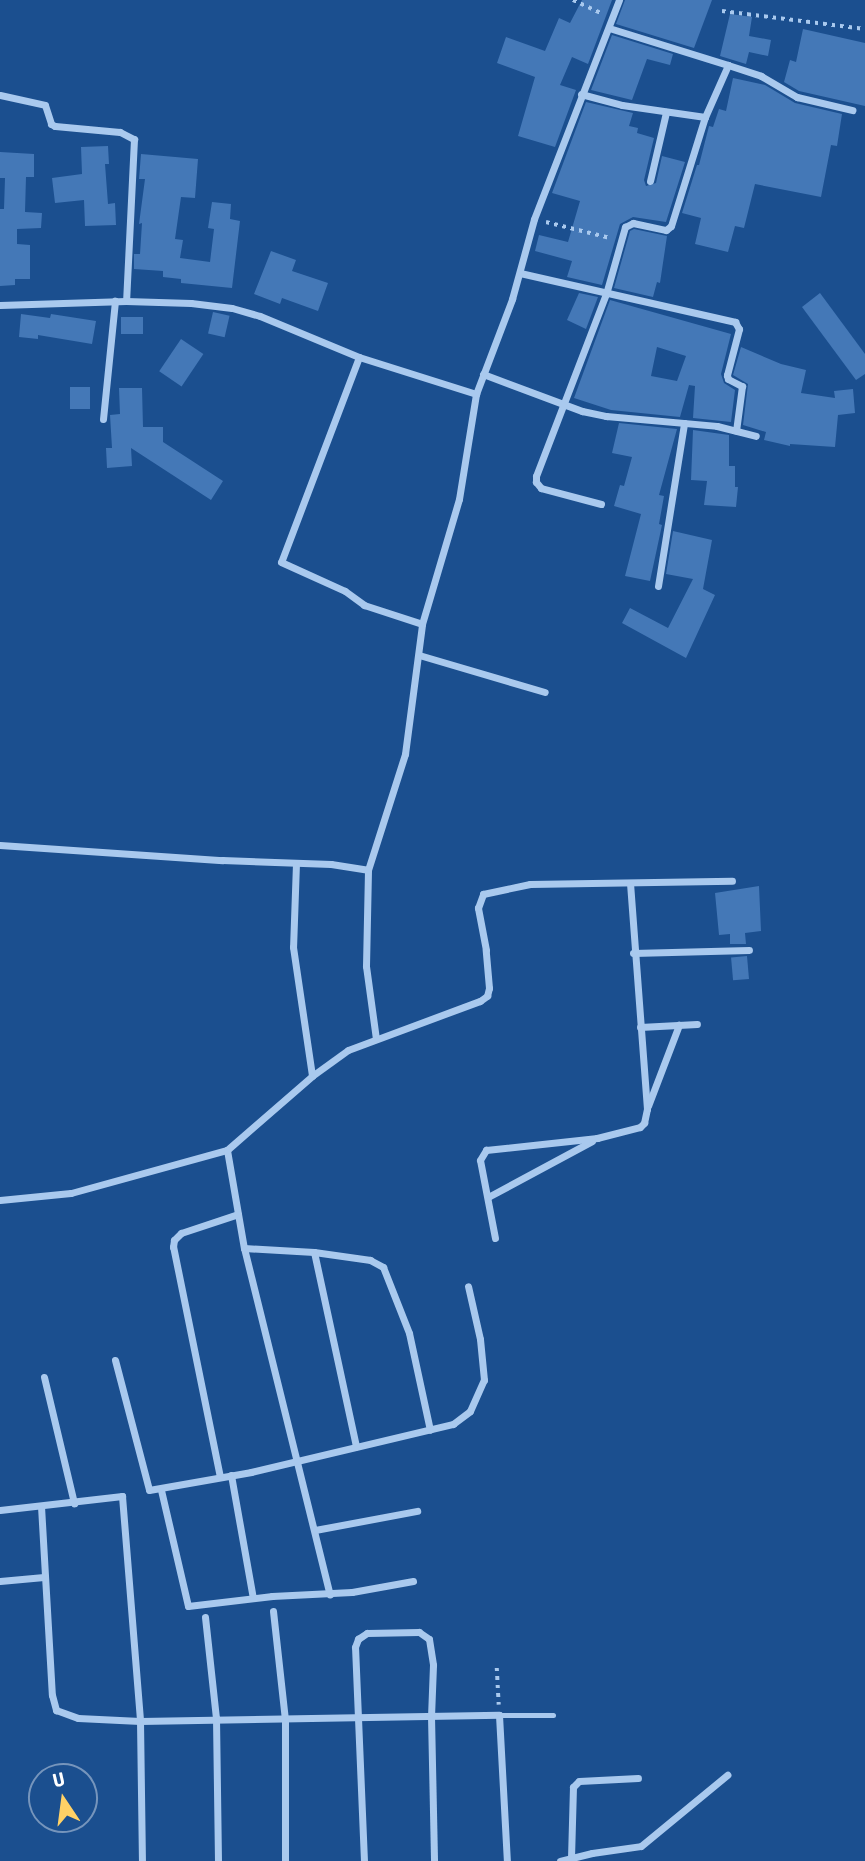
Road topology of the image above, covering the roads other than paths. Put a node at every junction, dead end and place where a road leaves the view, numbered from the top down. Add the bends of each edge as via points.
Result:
1 (619, 0) edge
2 (609, 28) junction
3 (728, 65) junction
4 (0, 94) edge
5 (582, 94) junction
6 (852, 110) dead end
7 (666, 112) junction
8 (705, 117) junction
9 (650, 181) dead end
10 (520, 273) junction
11 (606, 294) junction
12 (115, 301) junction
13 (126, 301) junction
14 (0, 305) edge
15 (359, 357) junction
16 (483, 374) junction
17 (476, 394) junction
18 (565, 407) junction
19 (103, 419) dead end
20 (684, 423) junction
21 (736, 431) junction
22 (756, 436) dead end
23 (601, 504) dead end
24 (658, 586) dead end
25 (422, 624) junction
26 (419, 655) junction
27 (545, 692) dead end
28 (0, 845) edge
29 (296, 863) junction
30 (368, 870) junction
31 (732, 881) dead end
32 (630, 885) junction
33 (749, 950) dead end
34 (633, 953) junction
35 (697, 1024) dead end
36 (680, 1026) junction
37 (640, 1027) junction
38 (376, 1039) junction
39 (312, 1076) junction
40 (647, 1109) junction
41 (597, 1138) junction
42 (227, 1150) junction
43 (488, 1197) junction
44 (0, 1200) edge
45 (238, 1214) junction
46 (495, 1238) dead end
47 (244, 1248) junction
48 (314, 1252) junction
49 (468, 1286) dead end
50 (115, 1360) dead end
51 (44, 1377) dead end
52 (430, 1430) junction
53 (356, 1447) junction
54 (298, 1461) junction
55 (231, 1475) junction
56 (220, 1477) junction
57 (161, 1490) junction
58 (74, 1503) junction
59 (41, 1506) junction
60 (0, 1510) edge
61 (417, 1511) dead end
62 (315, 1530) junction
63 (44, 1577) junction
64 (0, 1581) edge
65 (412, 1581) dead end
66 (330, 1595) junction
67 (253, 1598) junction
68 (273, 1611) dead end
69 (205, 1617) dead end
70 (499, 1715) junction
71 (552, 1715) dead end
72 (431, 1716) junction
73 (216, 1718) junction
74 (285, 1718) junction
75 (359, 1718) junction
76 (140, 1721) junction
77 (727, 1775) dead end
78 (638, 1778) dead end
79 (571, 1858) junction
80 (142, 1861) edge
81 (218, 1861) edge
82 (285, 1861) edge
83 (364, 1861) edge
84 (434, 1861) edge
85 (507, 1861) edge
86 (560, 1861) edge

1 - 2 street
2 - 3 street
2 - 5 street
3 - 6 street via 761,76 797,97
3 - 8 street
4 - 13 street via 45,105 55,126 120,132 134,139
5 - 7 street
5 - 10 street via 534,219
7 - 8 street
7 - 9 street
8 - 11 street via 671,226 666,230 628,224
10 - 11 street
10 - 16 street
11 - 18 street
11 - 21 street via 737,325 727,375 742,386
12 - 13 street
12 - 14 street
12 - 19 street
13 - 15 street via 232,308
15 - 17 street
15 - 25 street via 281,562 345,590 364,605
16 - 17 street
16 - 18 street
17 - 25 street via 459,499
18 - 20 street
18 - 23 street via 536,482 541,488
20 - 21 street
20 - 24 street
21 - 22 street
25 - 26 street
26 - 27 street
26 - 30 street via 405,754
28 - 29 street
29 - 30 street
29 - 39 street via 293,947
30 - 38 street via 366,966
31 - 32 street
32 - 34 street
32 - 38 street via 530,884 484,894 478,908 486,950 487,996
33 - 34 street
34 - 37 street
35 - 36 street
36 - 37 street
36 - 40 street
37 - 40 street
38 - 39 street via 348,1050
39 - 42 street
40 - 41 street via 643,1126
41 - 43 street
41 - 43 street via 486,1150 480,1160
42 - 44 street via 71,1193
42 - 45 street
43 - 46 street
45 - 47 street
45 - 56 street via 181,1233 173,1247
47 - 48 street
47 - 54 street
48 - 52 street via 370,1260 383,1267 409,1333
48 - 53 street
49 - 52 street via 484,1380 470,1411 453,1424
50 - 57 street via 149,1490
51 - 58 street
52 - 53 street
53 - 54 street
54 - 55 street
54 - 62 street
55 - 56 street
55 - 67 street
56 - 57 street
57 - 67 street via 188,1606
58 - 59 street
58 - 76 street via 122,1496
59 - 60 street
59 - 63 street
61 - 62 street
62 - 66 street
63 - 64 street
63 - 76 street via 56,1710 78,1718
65 - 66 street
66 - 67 street
68 - 74 street
69 - 73 street
70 - 71 lane
70 - 72 street
70 - 85 street
72 - 75 street
72 - 75 street via 429,1639 419,1632 367,1633 355,1647
72 - 84 street
73 - 74 street
73 - 76 street
73 - 81 street
74 - 75 street
74 - 82 street
75 - 83 street
76 - 80 street
77 - 79 street via 641,1846
78 - 79 street via 579,1781 573,1787
79 - 86 street

